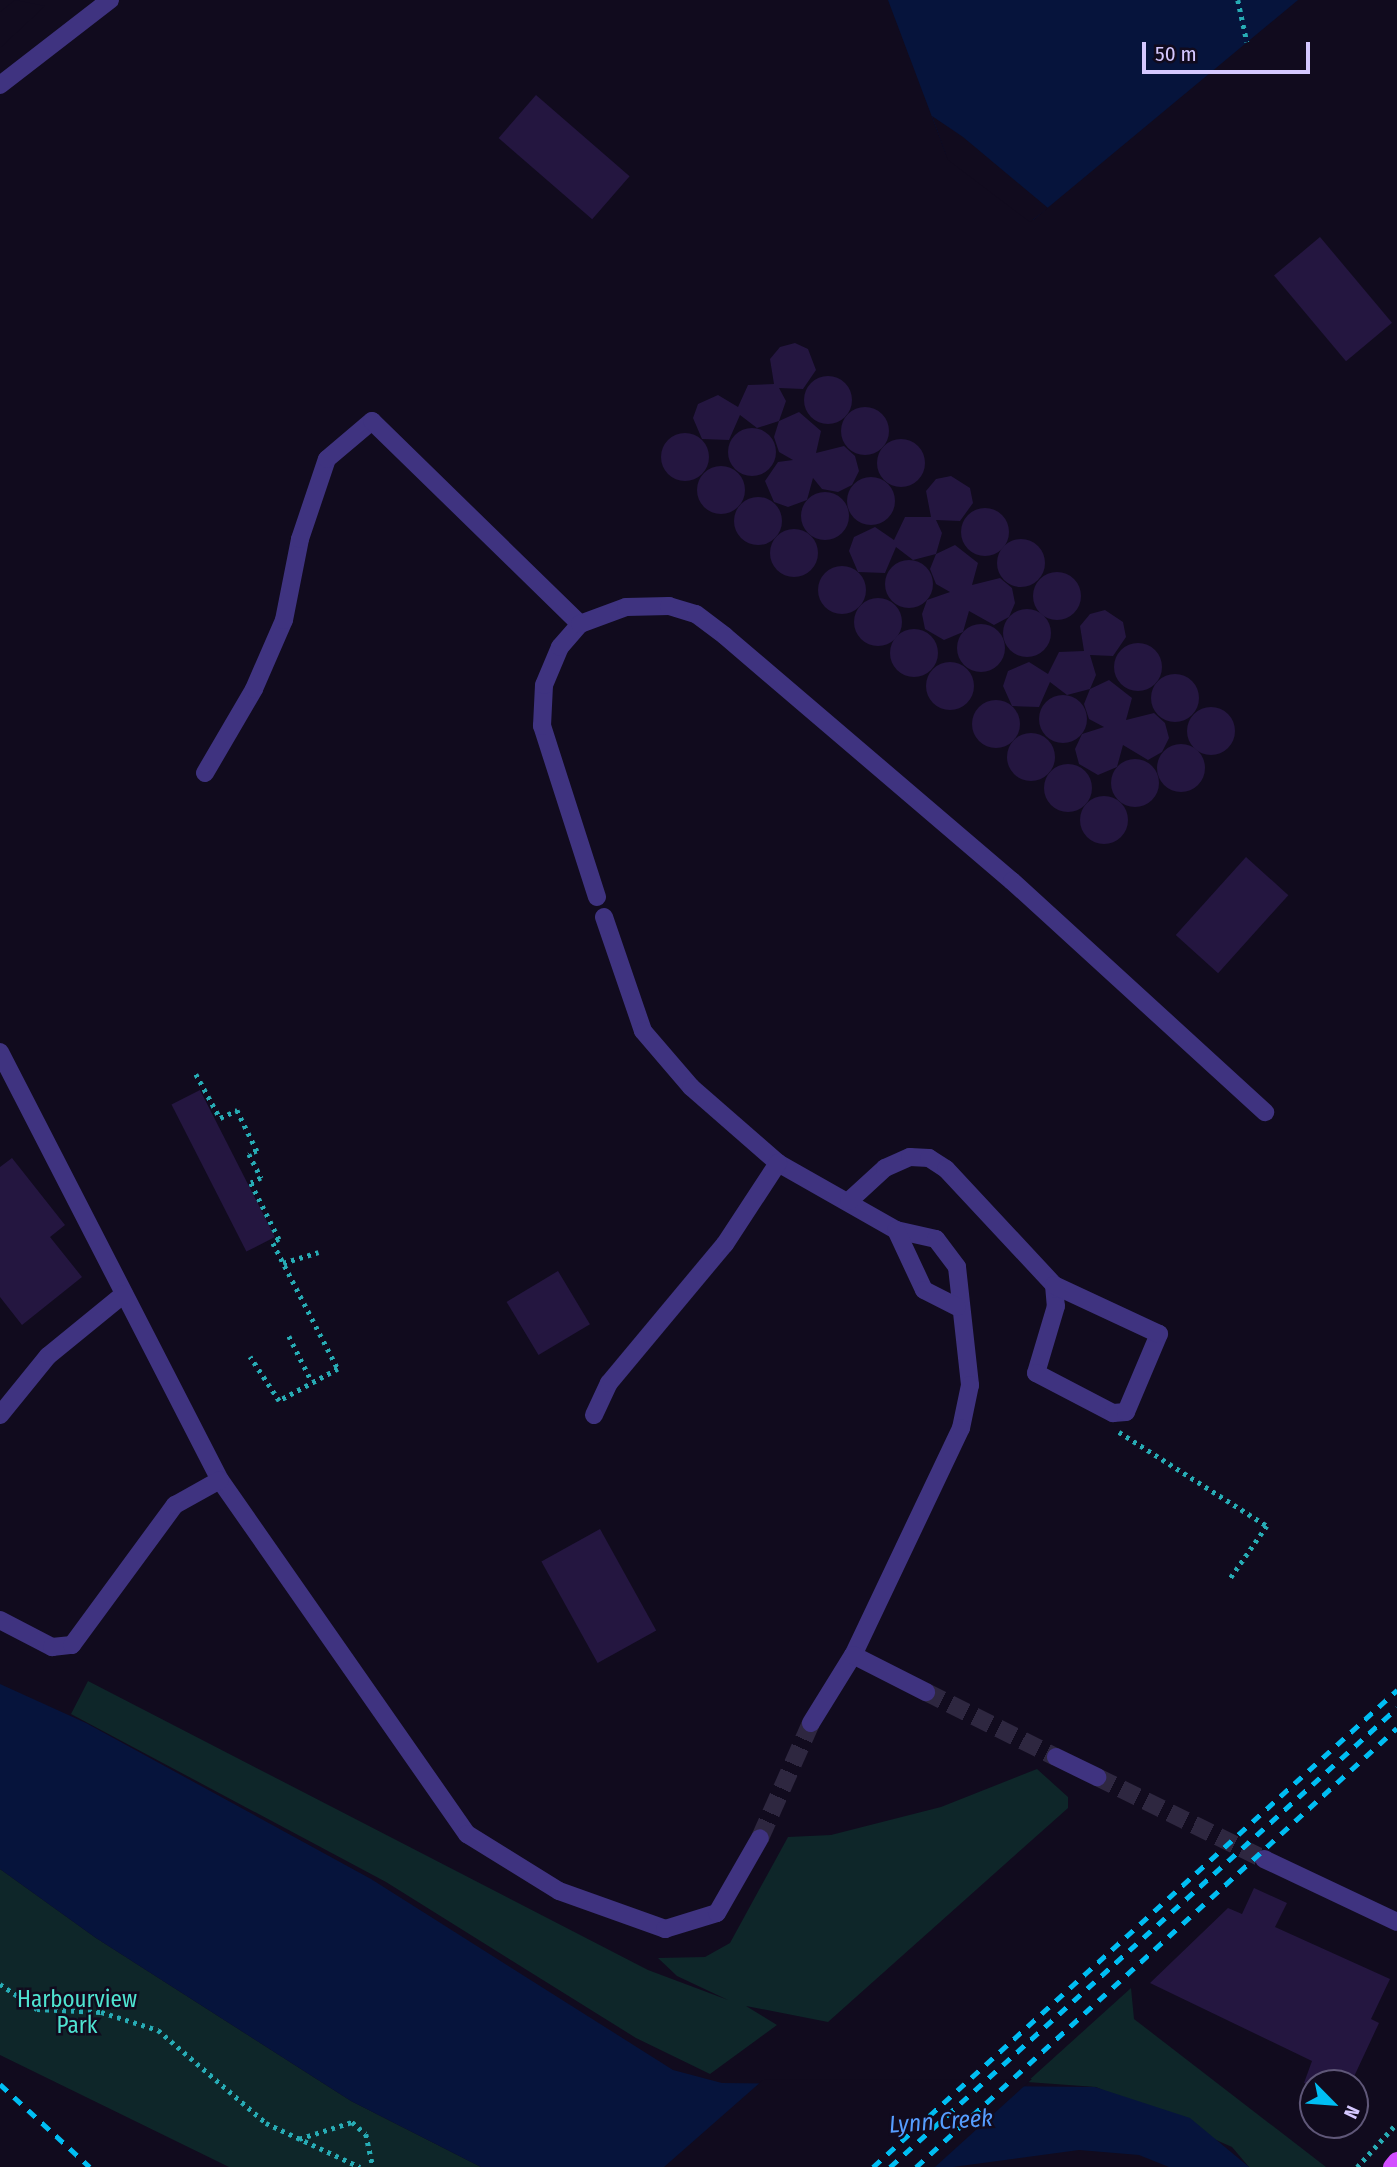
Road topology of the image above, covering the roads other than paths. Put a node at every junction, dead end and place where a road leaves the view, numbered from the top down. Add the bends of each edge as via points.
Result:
1 (110, 0) edge
2 (0, 85) edge
3 (580, 624) junction
4 (205, 773) dead end
5 (597, 897) dead end
6 (604, 917) dead end
7 (0, 1052) edge
8 (1265, 1112) dead end
9 (778, 1163) junction
10 (849, 1201) junction
11 (896, 1230) junction
12 (1054, 1285) junction
13 (124, 1294) junction
14 (957, 1307) junction
15 (0, 1415) edge
16 (594, 1415) dead end
17 (220, 1480) junction
18 (0, 1620) edge
19 (853, 1655) junction
20 (926, 1692) tunnel mouth
21 (811, 1723) tunnel mouth
22 (1056, 1757) tunnel mouth
23 (1097, 1777) tunnel mouth
24 (760, 1838) tunnel mouth
25 (1264, 1858) tunnel mouth
26 (1397, 1922) edge
27 (1397, 2161) edge
28 (1392, 2167) edge

1 - 2 street
3 - 4 street via 372,421 327,459 300,539 284,620 254,689
3 - 5 street via 560,648 544,685 542,726
3 - 8 street via 626,607 669,606 696,614 1012,881
6 - 9 street via 643,1031 691,1087
7 - 13 street
9 - 10 street
9 - 16 street via 708,1266 609,1383
10 - 11 street
10 - 12 street via 885,1168 910,1157 929,1158
11 - 14 street via 924,1290
11 - 14 street via 936,1239 957,1266
12 - 12 street via 1056,1306 1036,1373 1113,1413 1126,1412 1159,1334
13 - 15 street via 48,1356
13 - 17 street
14 - 19 street via 970,1385 961,1428
17 - 18 street via 175,1506 72,1645 52,1647
17 - 24 street via 467,1834 559,1891 665,1929 717,1913
19 - 20 street
19 - 21 street
22 - 23 street
25 - 26 street
27 - 28 main road

